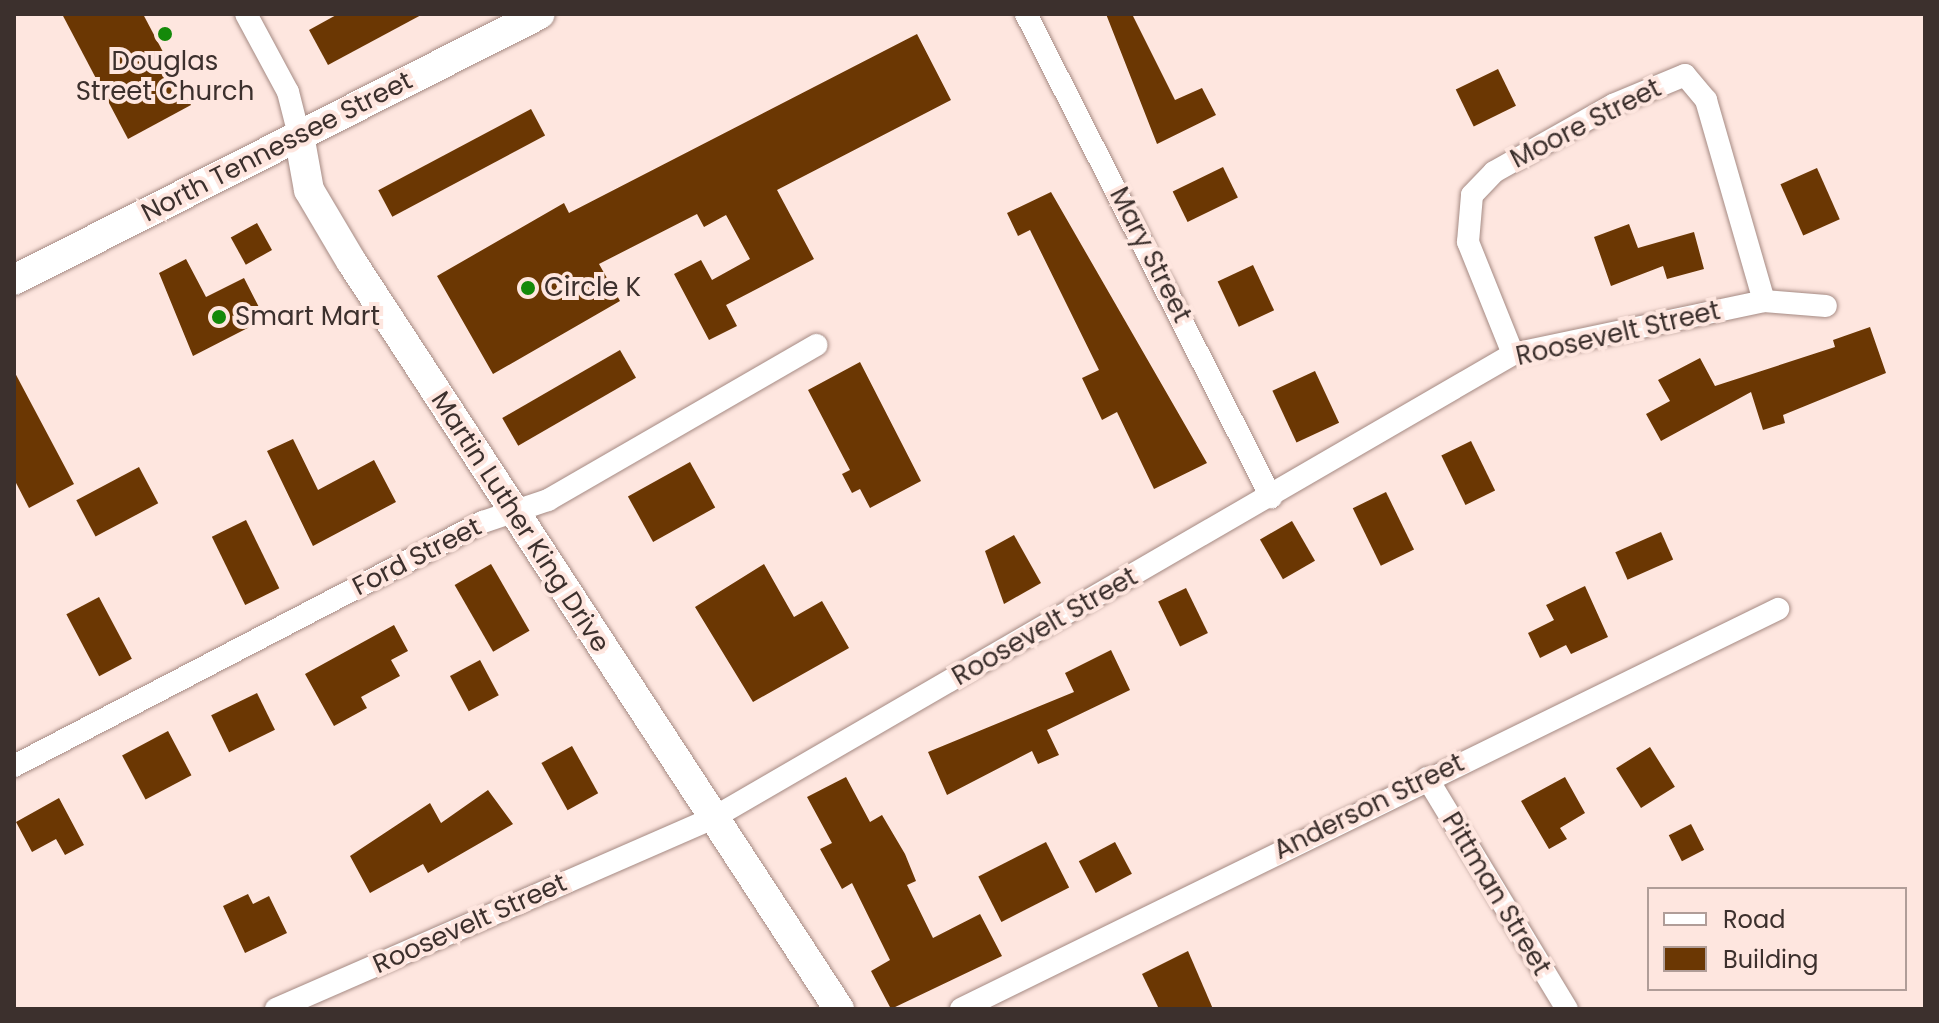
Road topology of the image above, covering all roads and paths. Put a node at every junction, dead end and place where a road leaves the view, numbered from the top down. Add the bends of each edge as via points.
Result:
1 (246, 14) edge
2 (540, 14) edge
3 (1026, 14) edge
4 (299, 135) junction
5 (14, 280) edge
6 (1764, 301) junction
7 (1826, 306) dead end
8 (816, 345) dead end
9 (1513, 354) junction
10 (1271, 497) junction
11 (514, 512) junction
12 (1778, 609) dead end
13 (14, 766) edge
14 (1427, 778) junction
15 (713, 818) junction
16 (276, 1009) edge
17 (839, 1009) edge
18 (961, 1009) edge
19 (1567, 1009) edge

1 - 4 street, Martin Luther King Drive via 288,92
2 - 4 street, North Tennessee Street
3 - 10 street, Mary Street
4 - 5 street, North Tennessee Street
4 - 11 street, Martin Luther King Drive via 309,190
6 - 7 street, Roosevelt Street
6 - 9 street, Roosevelt Street
6 - 9 street, Moore Street via 1706,100 1685,75 1613,105 1494,172 1472,195 1468,242
8 - 11 street, Ford Street via 548,500
9 - 10 street, Roosevelt Street
10 - 15 street, Roosevelt Street
11 - 13 street, Ford Street
11 - 15 street, Martin Luther King Drive
12 - 14 street, Anderson Street
14 - 18 street, Anderson Street
14 - 19 street, Pittman Street
15 - 16 street, Roosevelt Street
15 - 17 street, Martin Luther King Drive

